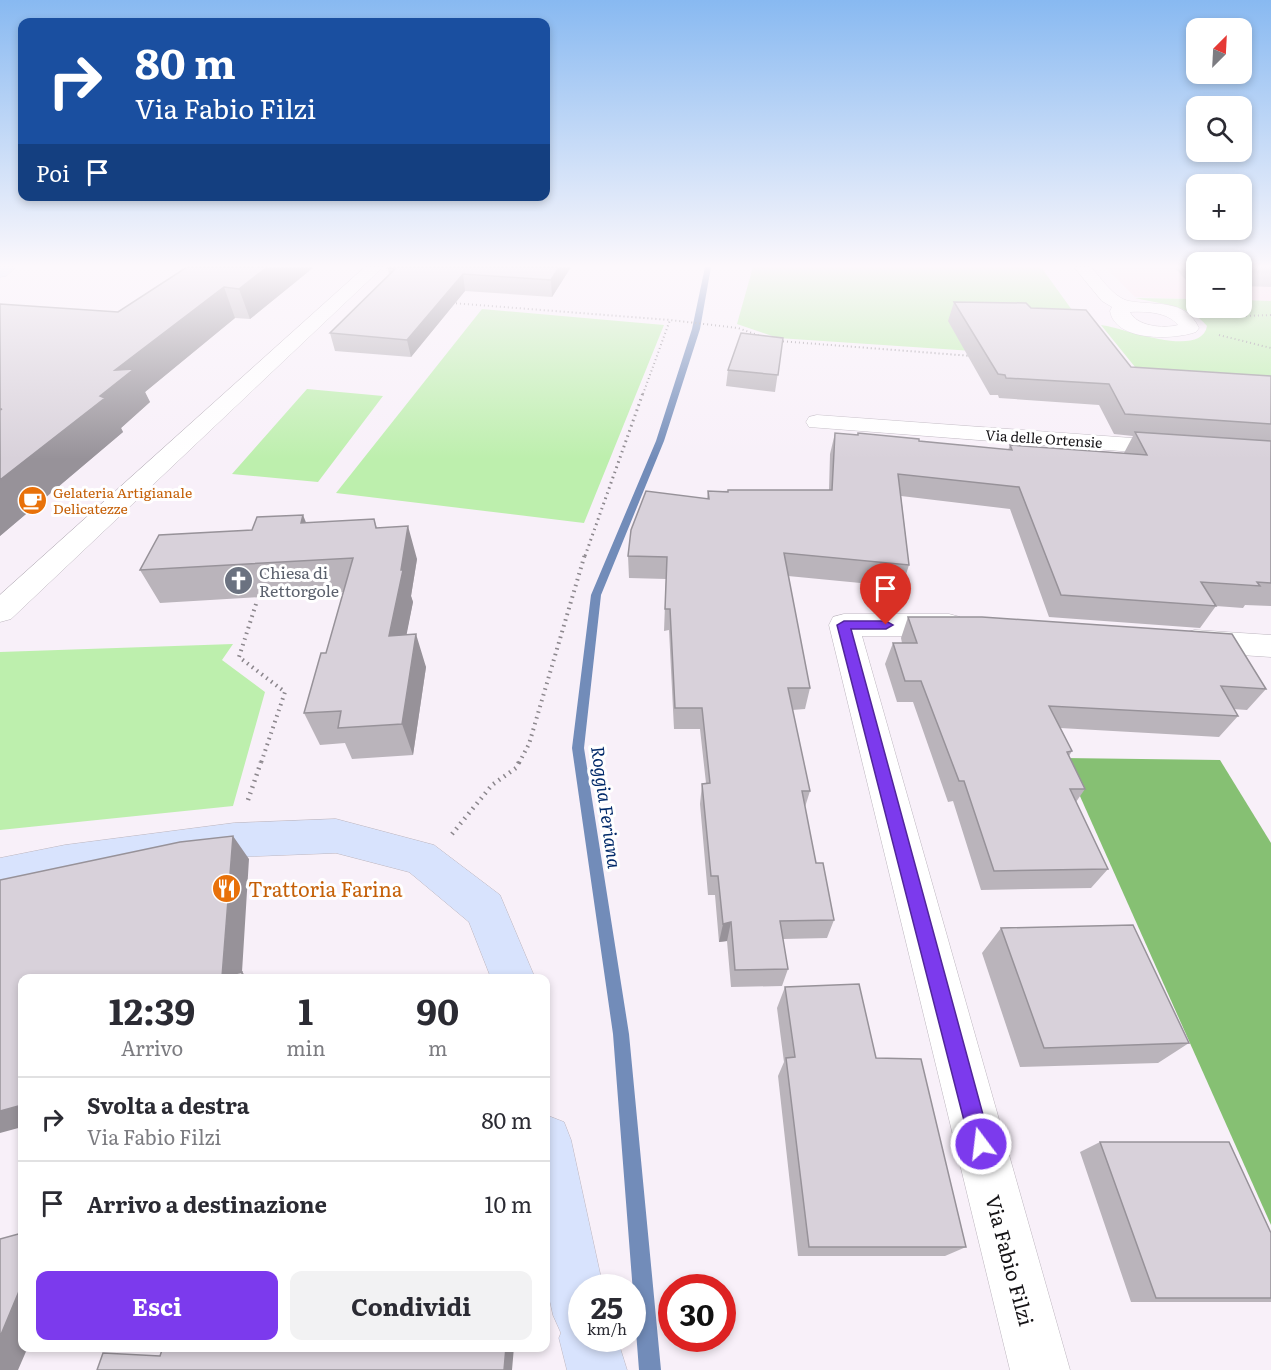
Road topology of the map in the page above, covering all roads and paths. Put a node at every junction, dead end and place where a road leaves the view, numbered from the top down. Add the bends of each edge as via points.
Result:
1 (306, 331) edge
2 (666, 331) edge
3 (746, 331) edge
4 (1212, 334) dead end
5 (766, 338) edge
6 (776, 341) edge
7 (1271, 348) edge
8 (973, 356) edge
9 (817, 422) dead end
10 (1199, 450) edge
11 (256, 604) dead end
12 (0, 612) edge
13 (984, 626) edge
14 (1164, 639) edge
15 (1271, 646) edge
16 (234, 840) junction
17 (428, 863) junction
18 (0, 876) edge
19 (511, 974) edge
20 (550, 1162) edge
21 (572, 1274) edge
22 (592, 1352) edge
23 (597, 1370) edge
24 (1040, 1370) edge

1 - 12 street
2 - 17 path via 593,529 529,744 516,768 492,785
3 - 5 path
4 - 7 path
6 - 8 path
9 - 10 street, Via delle Ortensie
11 - 16 path via 239,657 285,692
13 - 24 street, Via Fabio Filzi via 844,625
14 - 15 street
16 - 17 street via 336,836 420,857
16 - 18 street via 64,863
17 - 19 street via 485,909
20 - 21 street
22 - 23 street

